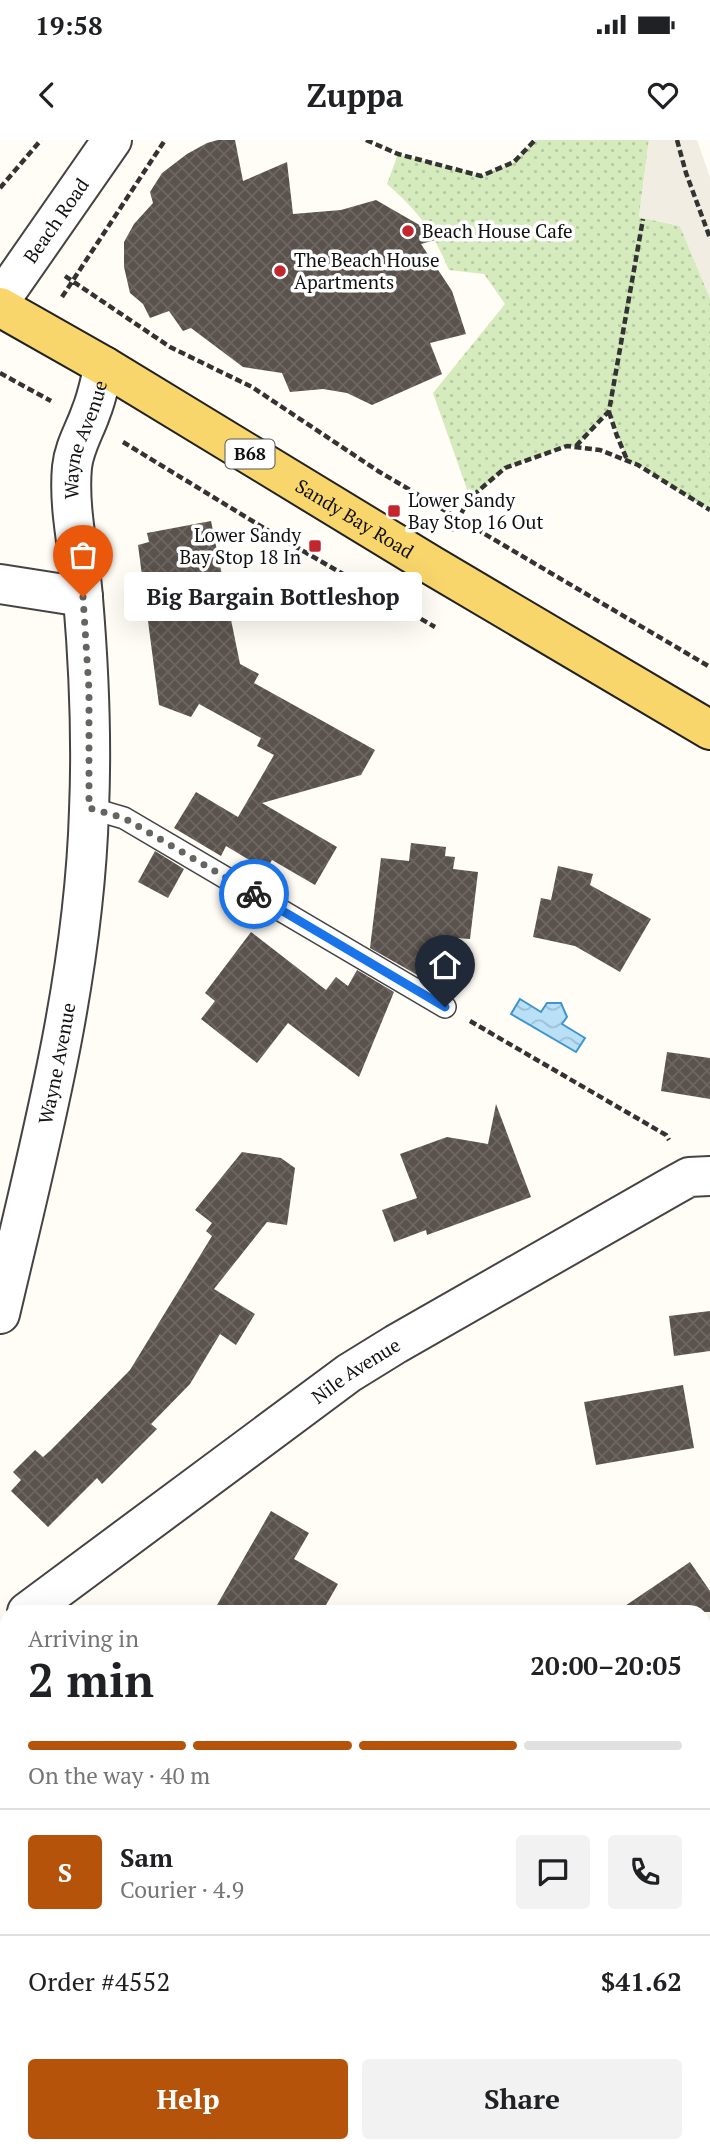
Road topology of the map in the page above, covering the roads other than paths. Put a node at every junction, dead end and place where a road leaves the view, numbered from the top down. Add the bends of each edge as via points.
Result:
1 (112, 140) edge
2 (0, 300) edge
3 (0, 307) edge
4 (104, 366) junction
5 (0, 584) edge
6 (83, 597) junction
7 (710, 730) edge
8 (89, 808) junction
9 (445, 1007) road end
10 (700, 1177) edge
11 (0, 1314) edge
12 (36, 1605) edge

1 - 2 street, Beach Road
3 - 4 main road, Sandy Bay Road / B68
4 - 6 street, Wayne Avenue via 73,464
4 - 7 main road, Sandy Bay Road / B68
5 - 6 street
6 - 8 street, Wayne Avenue
8 - 9 lane via 124,818
8 - 11 street, Wayne Avenue via 86,884 72,989
10 - 12 street, Nile Avenue via 349,1373

